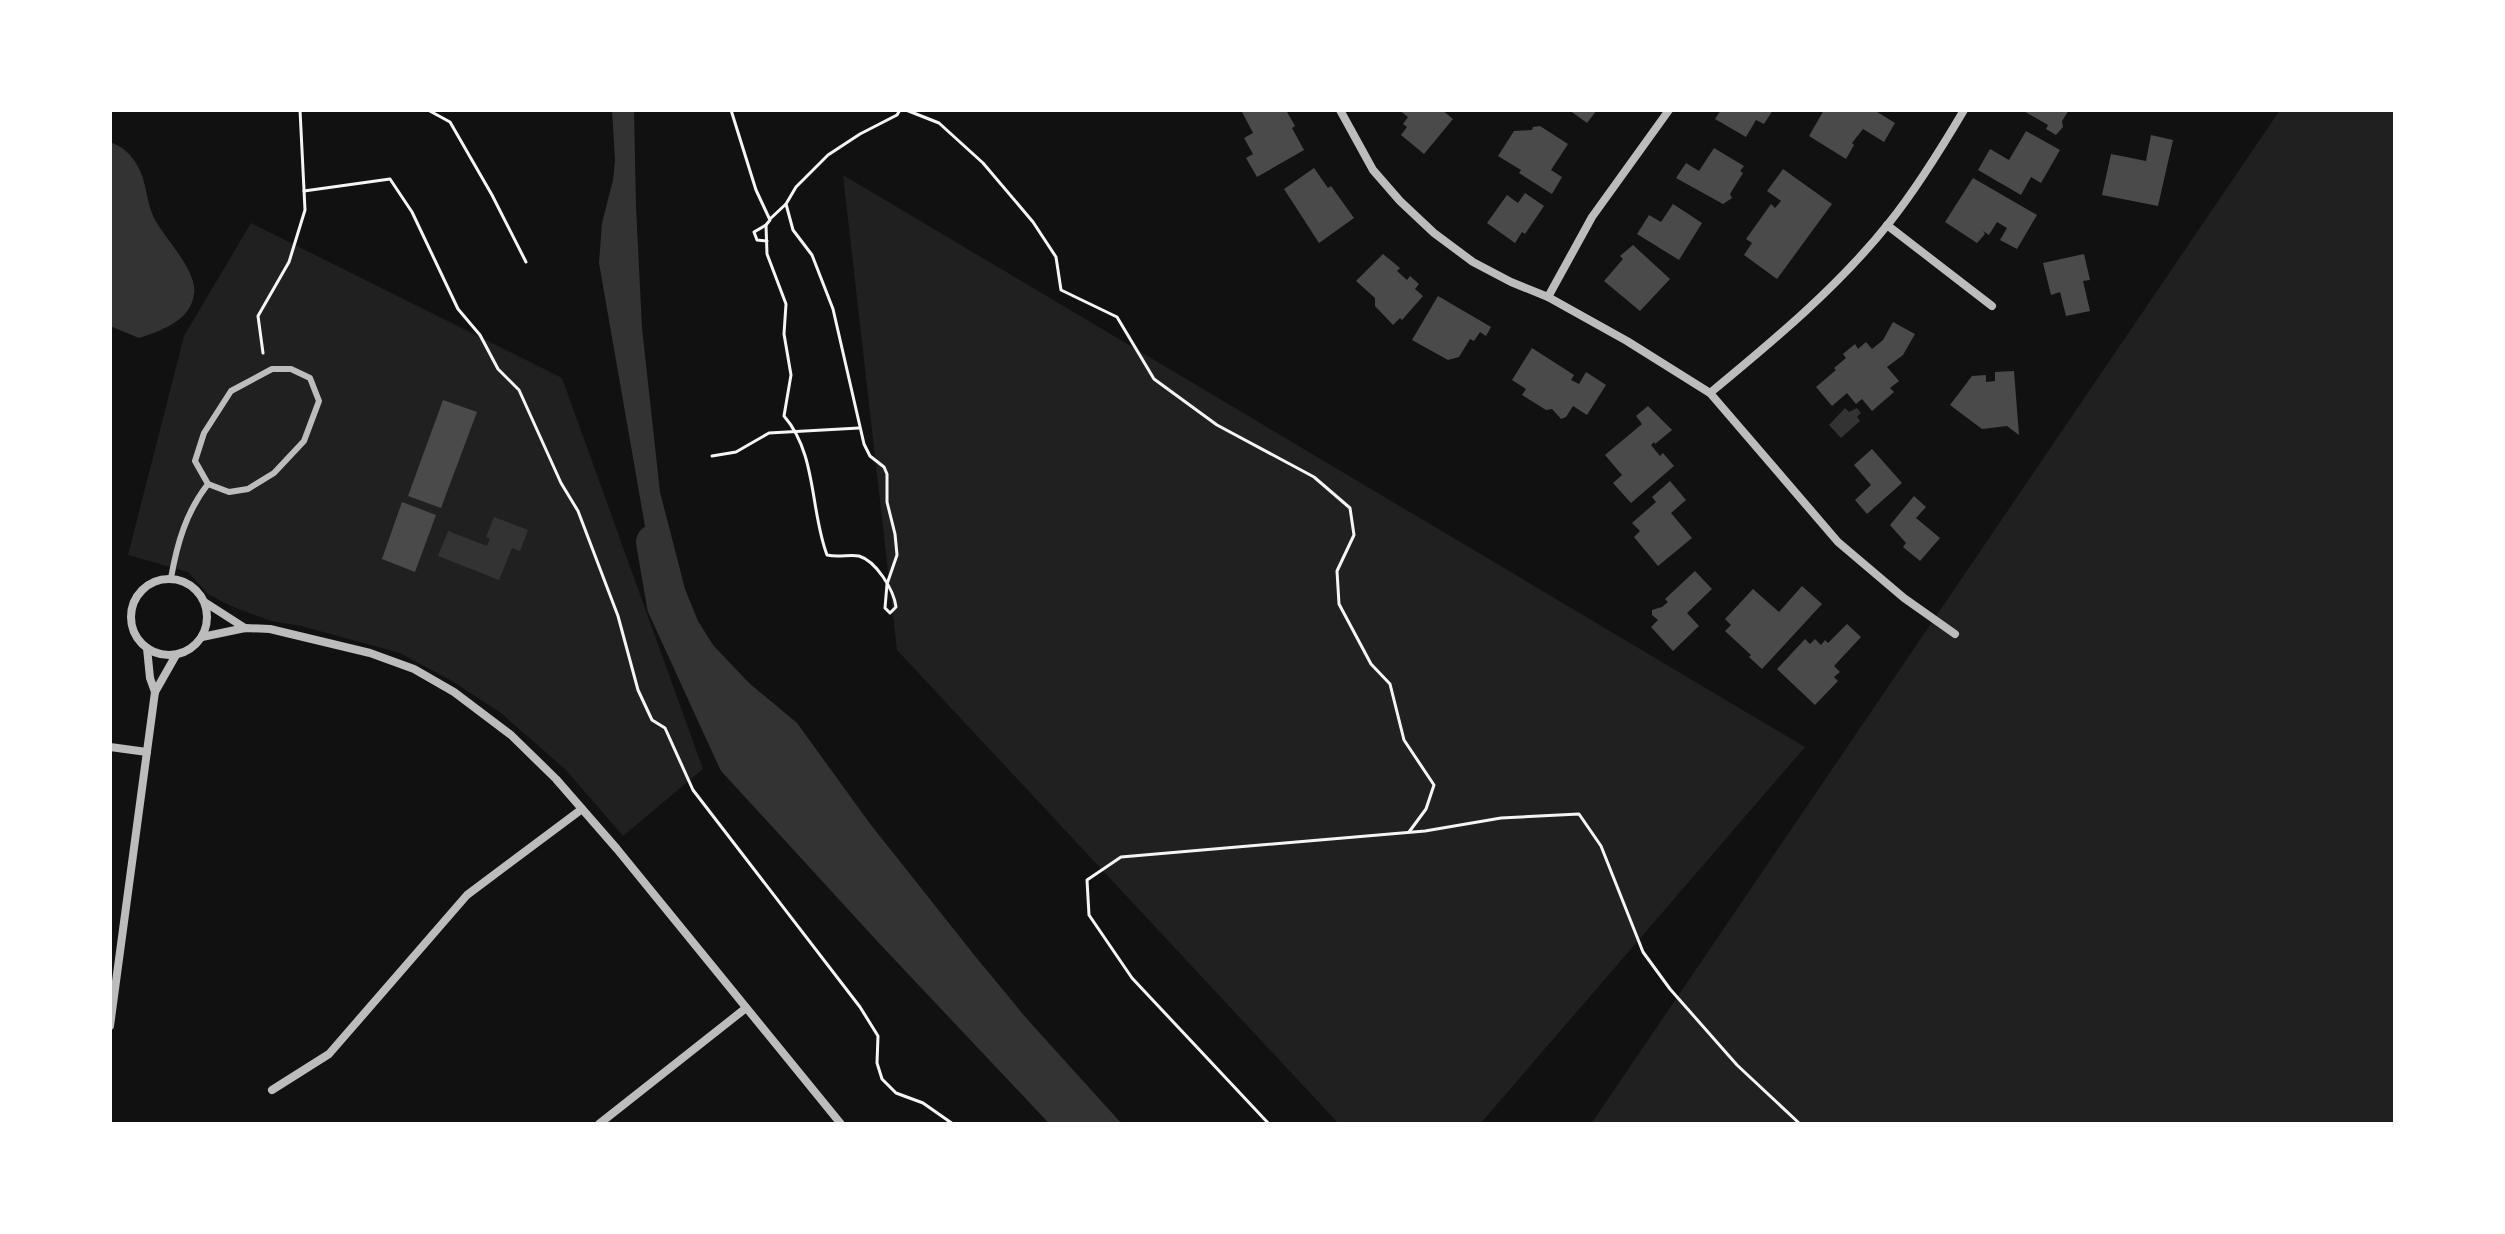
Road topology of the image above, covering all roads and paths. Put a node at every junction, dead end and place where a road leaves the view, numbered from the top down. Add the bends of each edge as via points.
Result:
1 (300, 110) edge
2 (428, 110) edge
3 (731, 110) edge
4 (900, 110) edge
5 (906, 110) edge
6 (1340, 110) edge
7 (1669, 110) edge
8 (1964, 110) edge
9 (304, 191) junction
10 (786, 204) junction
11 (770, 220) junction
12 (766, 225) junction
13 (1887, 225) junction
14 (767, 241) junction
15 (526, 262) dead end
16 (1548, 297) junction
17 (1992, 306) dead end
18 (263, 353) dead end
19 (1710, 393) junction
20 (859, 428) junction
21 (796, 432) junction
22 (712, 456) dead end
23 (208, 484) junction
24 (171, 578) junction
25 (887, 584) junction
26 (206, 603) junction
27 (245, 628) junction
28 (1955, 634) dead end
29 (202, 637) junction
30 (147, 648) junction
31 (176, 655) junction
32 (155, 692) junction
33 (110, 747) edge
34 (147, 752) junction
35 (582, 809) junction
36 (1409, 832) junction
37 (746, 1008) junction
38 (111, 1012) edge
39 (110, 1026) edge
40 (272, 1090) dead end
41 (599, 1124) edge
42 (841, 1124) edge
43 (953, 1124) edge
44 (1269, 1124) edge
45 (1800, 1124) edge

1 - 9 path
2 - 15 path via 450,122
3 - 11 path
4 - 10 path via 828,155
5 - 36 path via 939,123 983,163 1056,257 1061,290 1117,317 1154,379 1217,425 1314,477 1350,508 1354,535 1337,571 1339,604 1371,664 1390,684 1404,740 1434,785 1426,809
6 - 16 street via 1373,170 1434,233 1473,262
7 - 16 street via 1592,217
8 - 13 street
9 - 18 path via 305,210 289,262 258,316
9 - 43 path via 390,179 412,212 458,309 498,369 519,390 578,511 618,616 638,690 652,720 665,728 693,790 860,1007 878,1036 882,1079 896,1093 923,1103
10 - 11 path
10 - 20 path via 793,230 812,255 833,309
11 - 12 path
12 - 14 path
12 - 14 path via 754,232 757,240
13 - 17 street
13 - 19 street via 1797,319
14 - 21 path via 786,304 784,334 791,375 784,416
16 - 19 street
19 - 28 street via 1838,542
20 - 21 path
20 - 25 path via 870,456 887,474 897,555
21 - 22 path via 769,433 736,452
21 - 25 path via 827,555 866,559
23 - 23 lane via 229,492 248,489 274,473 313,423 319,401 310,378 291,369 272,369 231,391 204,433 195,461
23 - 24 lane via 178,538
24 - 26 street via 191,584
24 - 30 street via 146,586 132,606 133,629
25 - 25 path via 896,601 890,613 885,608
26 - 27 street
26 - 29 street
27 - 29 street
27 - 35 street via 370,653 414,669 511,735
29 - 31 street
30 - 31 street
30 - 32 street
31 - 32 street
32 - 34 street
33 - 34 street
34 - 38 street
35 - 37 street
35 - 40 street via 467,895 329,1054
36 - 44 path via 1121,857 1087,880 1089,915 1132,978
36 - 45 path via 1501,818 1579,814 1601,846 1643,952 1737,1065
37 - 41 street
37 - 42 street
38 - 39 street

